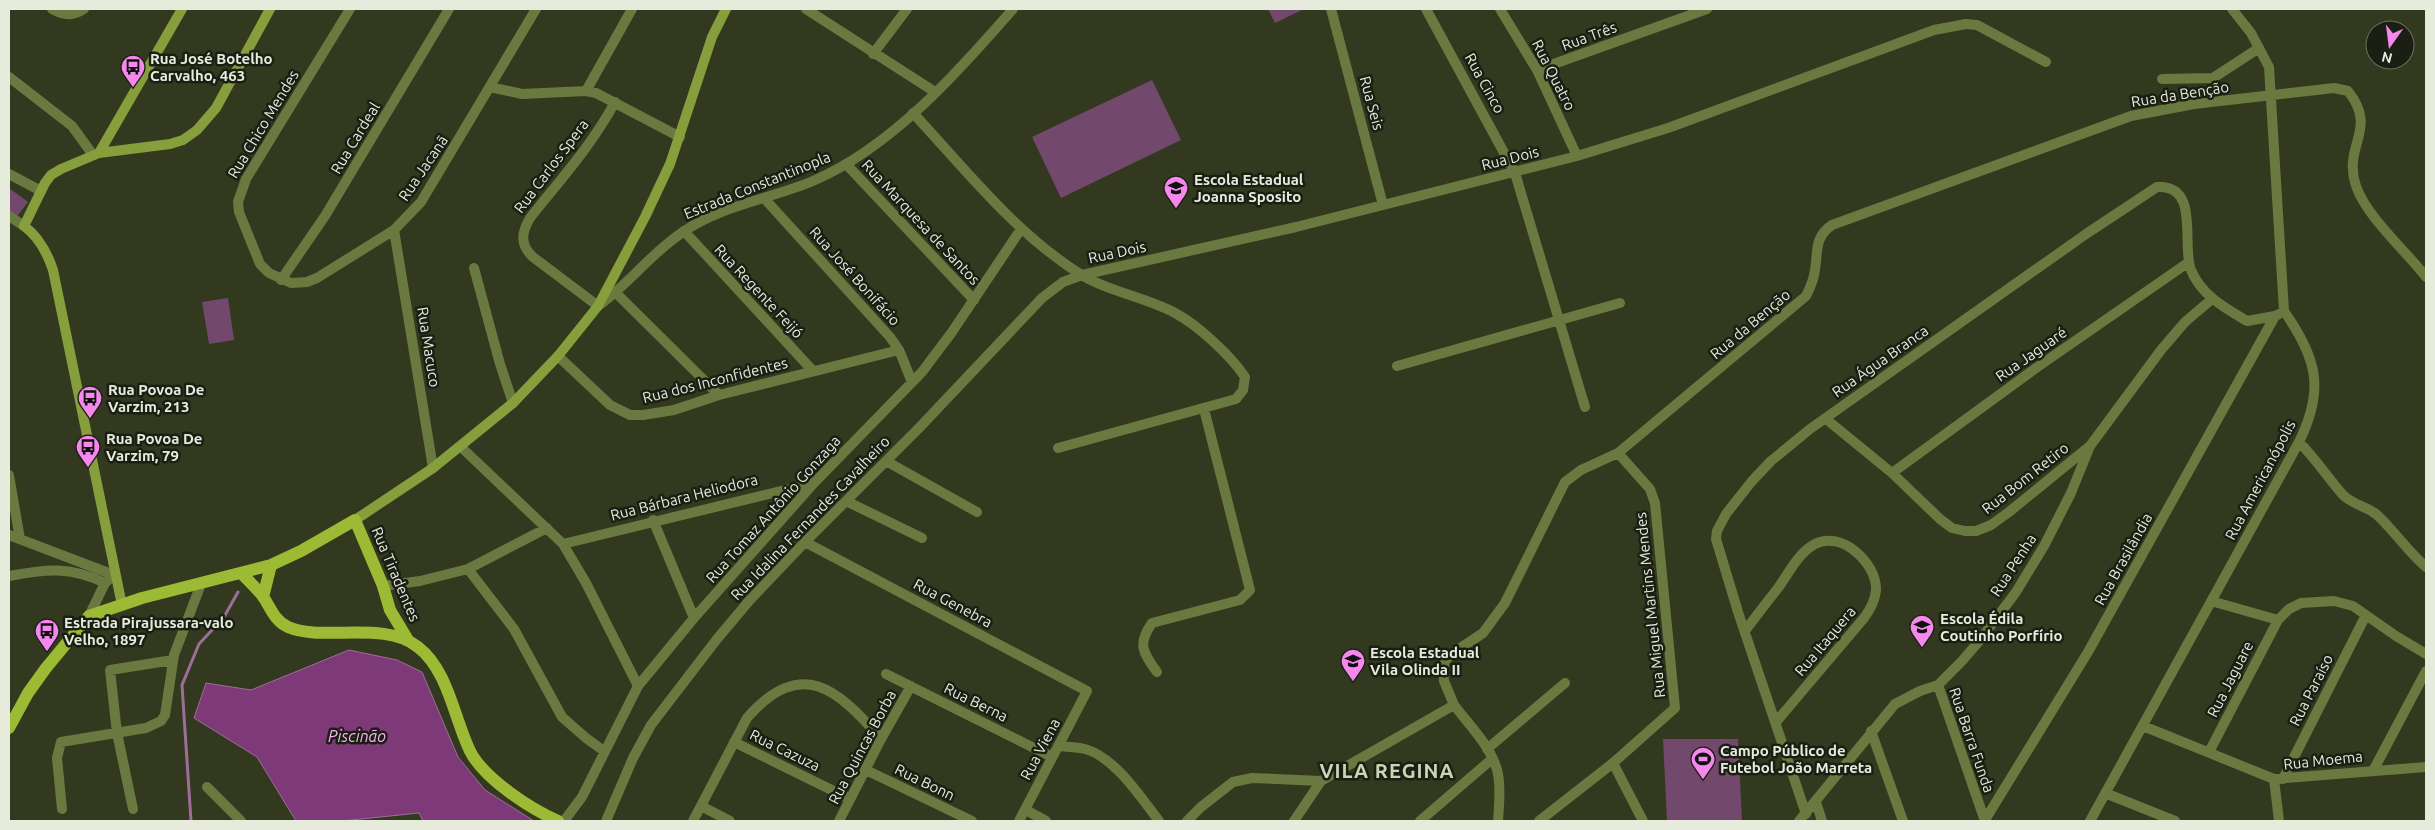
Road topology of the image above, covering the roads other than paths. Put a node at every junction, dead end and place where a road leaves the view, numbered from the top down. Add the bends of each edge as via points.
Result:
1 (52, 9) edge
2 (84, 9) edge
3 (182, 9) edge
4 (270, 9) edge
5 (350, 9) edge
6 (449, 9) edge
7 (536, 9) edge
8 (632, 9) edge
9 (726, 9) edge
10 (806, 9) edge
11 (907, 9) edge
12 (1013, 9) edge
13 (1331, 9) edge
14 (1426, 9) edge
15 (1500, 9) edge
16 (1707, 9) edge
17 (2232, 9) edge
18 (2259, 48) junction
19 (873, 54) junction
20 (2046, 62) dead end
21 (1537, 70) junction
22 (9, 77) edge
23 (2162, 79) dead end
24 (490, 87) junction
25 (586, 91) junction
26 (935, 92) junction
27 (2272, 95) junction
28 (615, 102) junction
29 (913, 113) junction
30 (680, 137) junction
31 (96, 154) junction
32 (1577, 156) junction
33 (846, 164) junction
34 (1516, 173) junction
35 (9, 174) edge
36 (41, 191) junction
37 (764, 198) junction
38 (1383, 205) junction
39 (9, 216) edge
40 (24, 226) junction
41 (1021, 229) junction
42 (394, 230) junction
43 (684, 231) junction
44 (2189, 262) junction
45 (474, 268) dead end
46 (1082, 275) junction
47 (2426, 277) edge
48 (281, 280) junction
49 (616, 293) junction
50 (2212, 299) junction
51 (974, 300) junction
52 (1620, 303) dead end
53 (598, 306) junction
54 (2279, 314) junction
55 (1560, 320) junction
56 (899, 350) junction
57 (558, 356) junction
58 (1398, 366) dead end
59 (812, 371) junction
60 (912, 382) junction
61 (719, 395) junction
62 (513, 403) junction
63 (1585, 407) dead end
64 (1204, 409) junction
65 (1826, 418) junction
66 (2299, 442) junction
67 (2090, 446) junction
68 (461, 447) junction
69 (1058, 448) dead end
70 (1618, 453) junction
71 (886, 461) junction
72 (433, 468) junction
73 (1892, 473) junction
74 (9, 475) edge
75 (814, 483) junction
76 (846, 501) junction
77 (977, 512) dead end
78 (356, 520) junction
79 (653, 520) junction
80 (548, 528) junction
81 (9, 535) edge
82 (922, 538) dead end
83 (20, 539) junction
84 (805, 542) junction
85 (563, 544) junction
86 (271, 565) junction
87 (2426, 567) edge
88 (468, 569) junction
89 (241, 573) junction
90 (114, 575) junction
91 (9, 576) edge
92 (105, 584) junction
93 (201, 584) junction
94 (383, 586) junction
95 (263, 597) junction
96 (2211, 601) junction
97 (122, 605) junction
98 (2366, 614) junction
99 (392, 615) junction
100 (88, 616) junction
101 (694, 618) junction
102 (2278, 620) junction
103 (1745, 631) junction
104 (372, 633) junction
105 (408, 640) junction
106 (2426, 654) edge
107 (173, 660) junction
108 (2426, 670) edge
109 (1157, 672) dead end
110 (886, 674) dead end
111 (1565, 683) dead end
112 (1938, 685) junction
113 (638, 686) junction
114 (911, 686) junction
115 (1087, 691) joint
116 (1454, 705) junction
117 (1776, 722) junction
118 (2143, 726) junction
119 (9, 728) edge
120 (1872, 731) junction
121 (117, 732) junction
122 (881, 739) junction
123 (734, 742) junction
124 (1058, 746) junction
125 (604, 751) junction
126 (2209, 752) junction
127 (1490, 754) junction
128 (1052, 757) junction
129 (1612, 763) junction
130 (2426, 766) edge
131 (866, 770) junction
132 (2374, 770) junction
133 (2278, 779) junction
134 (1321, 781) junction
135 (207, 787) dead end
136 (2105, 793) junction
137 (850, 798) junction
138 (1816, 802) junction
139 (701, 806) junction
140 (62, 809) dead end
141 (133, 809) dead end
142 (1026, 810) junction
143 (1803, 817) edge
144 (241, 821) edge
145 (558, 821) edge
146 (564, 821) edge
147 (606, 821) edge
148 (693, 821) edge
149 (730, 821) edge
150 (839, 821) edge
151 (972, 821) edge
152 (1019, 821) edge
153 (1046, 821) edge
154 (1159, 821) edge
155 (1187, 821) edge
156 (1294, 821) edge
157 (1420, 821) edge
158 (1498, 821) edge
159 (1539, 821) edge
160 (1643, 821) edge
161 (1822, 821) edge
162 (1902, 821) edge
163 (1985, 821) edge
164 (2090, 821) edge
165 (2175, 821) edge
166 (2279, 821) edge

1 - 2 street via 73,14
3 - 31 main road
4 - 31 main road via 216,108 197,130 170,144
5 - 48 street, Rua Chico Mendes via 240,192 239,212 255,254 260,264
6 - 48 street, Rua Cardeal via 325,216
7 - 24 street, Rua Jacanã
8 - 25 street
9 - 30 main road via 712,37
10 - 19 street
11 - 19 street
12 - 26 street, Estrada Constantinopla via 966,63
13 - 38 street, Rua Seis
14 - 34 street, Rua Cinco
15 - 21 street, Rua Quatro
16 - 21 street, Rua Três
17 - 18 street via 2252,33
18 - 23 street via 2213,78
18 - 27 street via 2269,67
19 - 26 street
20 - 32 street, Rua Dois via 1978,25 1934,30 1668,128
21 - 32 street, Rua Quatro
22 - 31 street via 72,126
24 - 25 street via 522,94
24 - 42 street, Rua Jacanã via 435,183
25 - 28 street
26 - 29 street, Estrada Constantinopla
27 - 47 street, Rua da Benção via 2312,89 2348,91 2362,113 2352,162 2357,188 2381,225
27 - 54 street
27 - 70 street, Rua da Benção via 2194,104 2131,116 1832,225 1818,242 1815,273 1806,296
28 - 30 street
28 - 53 street, Rua Carlos Spera via 579,157 530,218 523,238 526,252
29 - 33 street, Estrada Constantinopla
29 - 41 street
30 - 53 main road via 645,217
31 - 36 main road via 52,175
32 - 34 street, Rua Dois
33 - 37 street, Estrada Constantinopla via 814,180
33 - 51 street, Rua Marquesa de Santos
34 - 38 street, Rua Dois
34 - 55 street, Rua Cinco
35 - 36 street
36 - 40 main road
37 - 43 street, Estrada Constantinopla via 727,210
37 - 56 street, Rua José Bonifácio via 874,317
38 - 46 street, Rua Dois
39 - 40 street
40 - 90 main road via 47,252 53,270
41 - 46 street
41 - 51 street, Rua Tomaz Antônio Gonzaga
42 - 48 street, Rua Jacanã via 307,282 299,284
42 - 72 street, Rua Macuco
43 - 49 street, Estrada Constantinopla via 640,267
43 - 59 street, Rua Regente Feijó
44 - 50 street, Rua Água Branca via 2195,277
44 - 65 street, Rua Água Branca via 2182,200 2171,189 2157,187
44 - 73 street, Rua Jaguaré
45 - 62 street
46 - 64 street via 1176,314 1236,364 1245,377 1243,390 1236,399
46 - 71 street, Rua Idalina Fernandes Cavalheiro via 1063,282 1042,298
49 - 53 street, Estrada Constantinopla
49 - 61 street
50 - 54 street, Rua Água Branca via 2247,321
50 - 67 street, Rua Bom Retiro via 2185,322 2161,350
51 - 60 street, Rua Tomaz Antônio Gonzaga
52 - 55 street
53 - 57 main road
54 - 66 street, Rua Americanópolis via 2301,336 2313,370 2316,392
54 - 163 street, Rua Brasilândia via 2088,652
55 - 58 street
55 - 63 street, Rua Cinco
56 - 59 street, Rua dos Inconfidentes
56 - 60 street, Rua José Bonifácio
57 - 61 street, Rua dos Inconfidentes via 610,405 630,414 674,410
57 - 62 main road
59 - 61 street, Rua dos Inconfidentes
60 - 75 street, Rua Tomaz Antônio Gonzaga
62 - 68 main road
64 - 69 street
64 - 109 street via 1250,590 1240,600 1152,623 1145,633 1144,654
65 - 73 street, Rua Bom Retiro
65 - 103 street, Rua Água Branca via 1764,468 1726,514 1717,531 1716,539
66 - 87 street via 2343,495 2354,504 2374,512
66 - 96 street, Rua Americanópolis
67 - 73 street, Rua Bom Retiro via 1991,526 1976,531 1952,528
67 - 112 street, Rua Penha via 2071,493 2031,568 1980,640
68 - 72 main road
68 - 80 street
70 - 116 street, Rua da Benção via 1581,470 1565,482 1505,603 1483,633 1445,661 1444,681
70 - 129 street, Rua Miguel Martins Mendes via 1650,489 1655,503 1675,708
71 - 76 street, Rua Idalina Fernandes Cavalheiro
71 - 77 street
72 - 78 main road
74 - 83 street
75 - 79 street, Rua Bárbara Heliodora
75 - 101 street, Rua Tomaz Antônio Gonzaga
76 - 82 street
76 - 84 street, Rua Idalina Fernandes Cavalheiro
78 - 86 main road
78 - 94 main road, Rua Tiradentes
79 - 85 street, Rua Bárbara Heliodora
79 - 101 street
80 - 85 street
80 - 88 street
81 - 83 street
83 - 90 street
84 - 115 street, Rua Genebra
84 - 147 street, Rua Idalina Fernandes Cavalheiro via 749,601 661,711 641,743
85 - 113 street
86 - 89 main road
86 - 95 main road
88 - 94 street
88 - 125 street via 514,629 562,717
89 - 93 main road
89 - 95 main road
90 - 92 street
90 - 97 main road
91 - 92 street via 67,570
92 - 100 street
93 - 97 main road
93 - 107 street
94 - 99 main road, Rua Tiradentes
95 - 104 main road via 279,622 289,627
96 - 102 street
96 - 118 street, Rua Americanópolis
97 - 100 main road
98 - 102 street via 2353,606 2334,602 2301,603 2289,608
98 - 106 street
98 - 133 street, Rua Paraíso
99 - 104 main road
99 - 105 main road, Rua Tiradentes
100 - 119 main road via 28,693
101 - 113 street, Rua Tomaz Antônio Gonzaga
102 - 126 street, Rua Jaguare
103 - 117 street, Rua Água Branca
103 - 117 street, Rua Itaquera via 1796,561 1816,544 1824,541 1845,545 1864,560 1873,577 1875,599 1864,618
104 - 105 main road
105 - 145 main road via 424,652 438,672 471,754 509,793
107 - 121 street via 167,707 161,721 146,728
107 - 121 street via 110,670
108 - 132 street
110 - 114 street, Rua Berna
111 - 127 street
112 - 120 street, Rua Barra Funda via 1895,704
112 - 163 street, Rua Barra Funda
113 - 125 street, Rua Tomaz Antônio Gonzaga
114 - 122 street, Rua Quincas Borba
114 - 128 street, Rua Berna
115 - 124 street, Rua Viena
116 - 127 street
116 - 134 street
117 - 143 street, Rua Água Branca
118 - 126 street, Rua Moema
118 - 136 street, Rua Americanópolis
120 - 138 street, Rua Barra Funda
120 - 162 street
121 - 140 street via 68,740 59,745 57,758
121 - 141 street
122 - 123 street via 843,699 823,687 808,684 779,691 762,703 747,718
122 - 131 street, Rua Quincas Borba
123 - 137 street, Rua Cazuza
123 - 139 street
124 - 128 street, Rua Viena
124 - 154 street via 1086,749 1105,760 1129,782
125 - 146 street, Rua Tomaz Antônio Gonzaga via 582,797
126 - 133 street, Rua Moema
127 - 157 street
127 - 158 street via 1498,772
128 - 142 street, Rua Viena
129 - 159 street
129 - 160 street
130 - 132 street, Rua Moema
131 - 137 street, Rua Quincas Borba
131 - 151 street, Rua Bonn
132 - 133 street, Rua Moema
133 - 166 street
134 - 155 street via 1242,779 1224,788
134 - 156 street
135 - 144 street
136 - 164 street, Rua Americanópolis
136 - 165 street
137 - 150 street, Rua Quincas Borba
138 - 143 street, Rua Barra Funda
138 - 161 street
139 - 148 street
139 - 149 street
142 - 152 street, Rua Viena
142 - 153 street

